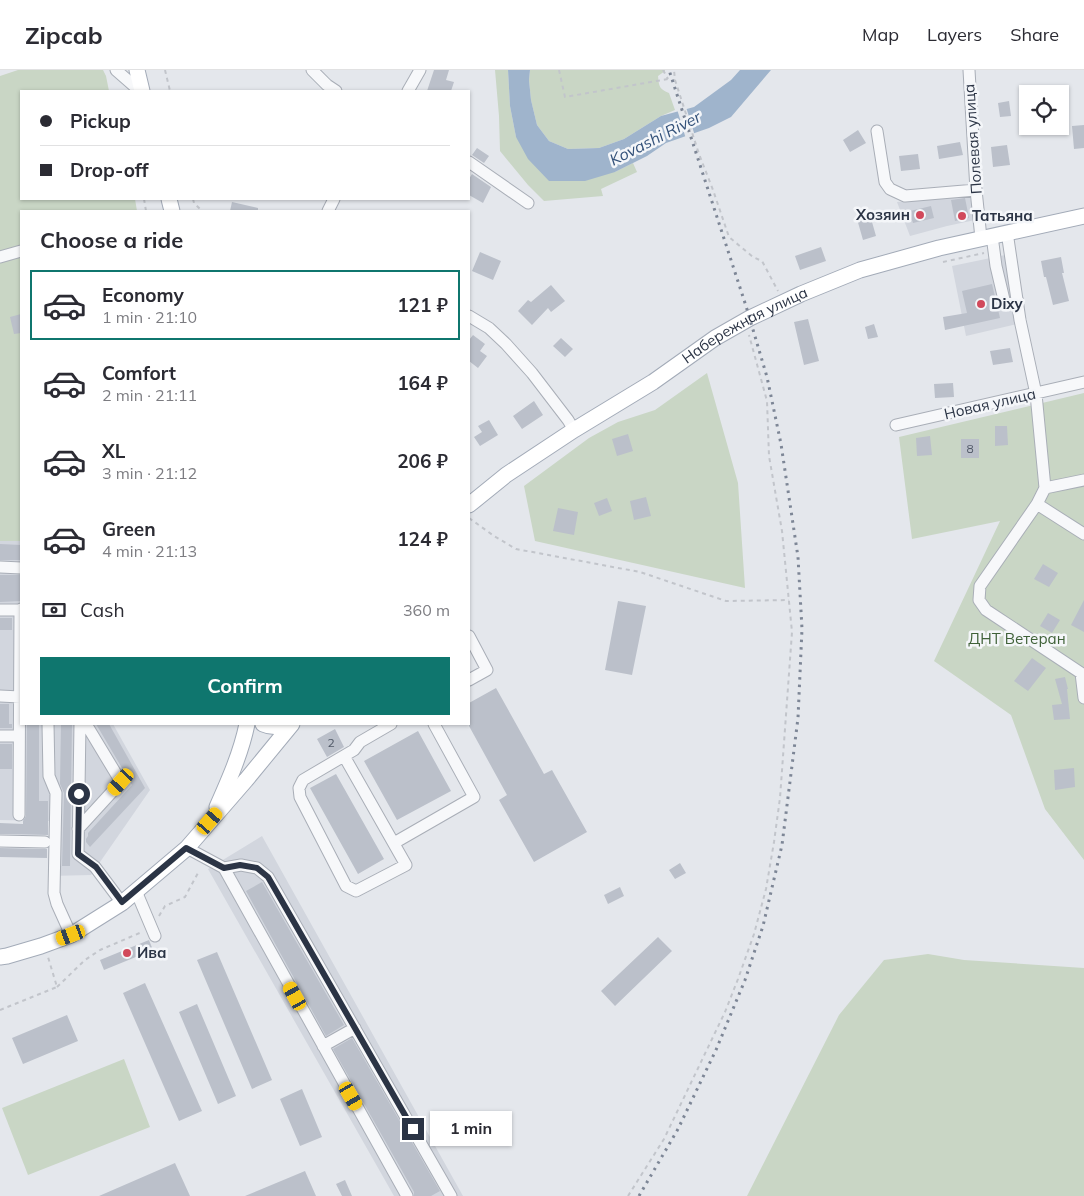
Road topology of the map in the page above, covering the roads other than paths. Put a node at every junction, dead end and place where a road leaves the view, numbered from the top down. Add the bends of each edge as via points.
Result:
1 (116, 70) edge
2 (137, 70) edge
3 (312, 70) edge
4 (420, 70) edge
5 (969, 70) edge
6 (140, 90) edge
7 (141, 90) edge
8 (334, 90) edge
9 (409, 90) edge
10 (877, 131) dead end
11 (470, 163) edge
12 (976, 190) junction
13 (528, 203) dead end
14 (1084, 216) edge
15 (993, 239) junction
16 (20, 251) edge
17 (0, 257) edge
18 (1018, 302) junction
19 (470, 317) edge
20 (1084, 382) edge
21 (1036, 394) junction
22 (896, 425) dead end
23 (574, 430) junction
24 (1084, 480) edge
25 (1046, 488) junction
26 (470, 504) edge
27 (1037, 504) junction
28 (1084, 534) edge
29 (0, 567) edge
30 (20, 568) edge
31 (20, 609) edge
32 (0, 610) edge
33 (470, 643) edge
34 (1083, 673) edge
35 (470, 679) edge
36 (0, 696) edge
37 (20, 697) joint
38 (1084, 698) edge
39 (48, 725) edge
40 (80, 725) edge
41 (87, 725) edge
42 (247, 725) edge
43 (266, 725) edge
44 (282, 725) edge
45 (291, 725) edge
46 (389, 725) edge
47 (435, 725) edge
48 (0, 736) edge
49 (19, 736) junction
50 (344, 756) junction
51 (19, 815) dead end
52 (210, 821) junction
53 (78, 829) junction
54 (0, 841) edge
55 (44, 842) dead end
56 (394, 843) junction
57 (186, 848) junction
58 (224, 868) junction
59 (136, 891) junction
60 (122, 902) junction
61 (153, 932) road end
62 (71, 935) junction
63 (0, 957) edge
64 (355, 1028) junction
65 (323, 1046) junction
66 (407, 1196) edge
67 (451, 1196) edge

1 - 6 street
2 - 7 main road
3 - 8 street
4 - 9 street
5 - 12 street, Полевая улица
10 - 12 street via 885,182 890,189 904,196
11 - 13 street
12 - 15 street, Полевая улица
14 - 15 main road, Набережная улица
15 - 18 street
15 - 18 street via 1005,304
15 - 23 main road, Набережная улица via 860,270 801,294 715,338 653,382
16 - 17 street
18 - 21 street
19 - 23 street via 488,328 519,358
20 - 21 street, Новая улица
21 - 22 street, Новая улица
21 - 25 street
23 - 26 main road, Набережная улица via 506,475
24 - 25 street
25 - 27 street
27 - 28 street
27 - 34 street via 980,586 979,600 986,610
29 - 30 street
31 - 32 street
33 - 35 street via 487,670
34 - 38 street
36 - 37 street
37 - 49 street
39 - 62 street via 49,776 56,794 54,893
40 - 53 street
41 - 53 street via 121,782
42 - 52 main road via 231,774
43 - 44 main road
45 - 52 main road
46 - 50 street via 360,742
47 - 56 street via 474,797
48 - 49 street
49 - 51 street
50 - 56 street
50 - 56 street via 303,780 299,788 300,798 346,886 356,891 406,864
52 - 57 main road
53 - 60 street via 78,854 96,867
54 - 55 street
57 - 58 street
57 - 59 main road
58 - 64 street via 240,865 257,868 268,877
58 - 65 street
59 - 60 main road
59 - 61 street
60 - 62 main road
62 - 63 main road
64 - 65 street
64 - 67 street
65 - 66 street

